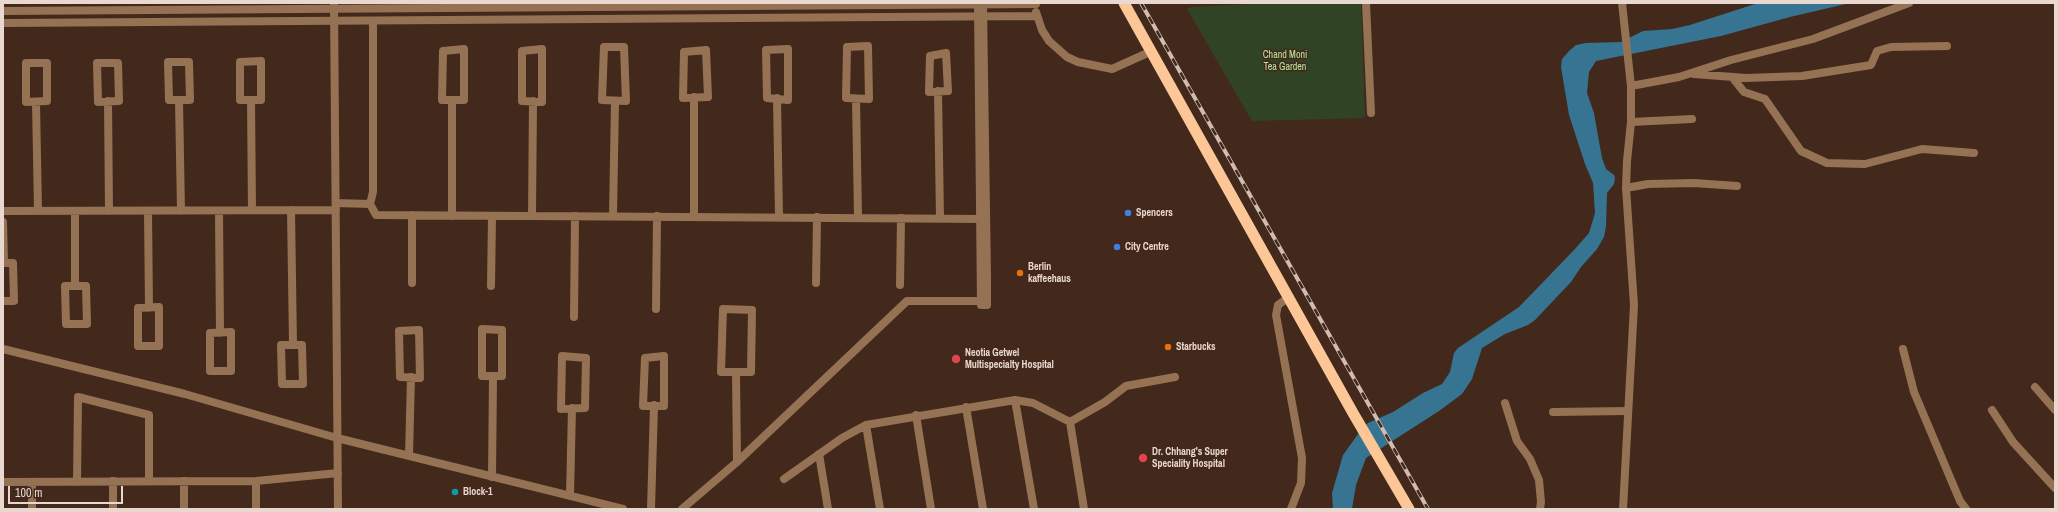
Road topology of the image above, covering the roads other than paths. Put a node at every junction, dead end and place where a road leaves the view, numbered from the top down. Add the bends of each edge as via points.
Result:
1 (1124, 3) edge
2 (1366, 3) edge
3 (1622, 3) edge
4 (1909, 3) edge
5 (1036, 4) edge
6 (534, 5) edge
7 (547, 5) edge
8 (980, 5) junction
9 (334, 6) edge
10 (3, 11) edge
11 (980, 16) junction
12 (1036, 16) junction
13 (335, 21) junction
14 (373, 21) junction
15 (3, 23) edge
16 (1947, 46) dead end
17 (1152, 51) junction
18 (1691, 73) junction
19 (1732, 77) junction
20 (1631, 86) junction
21 (938, 91) junction
22 (694, 97) junction
23 (778, 98) junction
24 (856, 99) junction
25 (179, 100) junction
26 (251, 100) junction
27 (452, 100) junction
28 (533, 101) junction
29 (615, 101) junction
30 (36, 102) junction
31 (108, 102) junction
32 (1371, 112) dead end
33 (1692, 119) dead end
34 (1631, 122) junction
35 (1974, 152) dead end
36 (1737, 186) dead end
37 (1626, 188) junction
38 (370, 204) junction
39 (336, 206) junction
40 (252, 210) junction
41 (291, 210) junction
42 (3, 211) edge
43 (38, 211) junction
44 (75, 211) junction
45 (109, 211) junction
46 (148, 211) junction
47 (180, 211) junction
48 (220, 211) junction
49 (412, 215) junction
50 (452, 216) junction
51 (492, 216) junction
52 (532, 216) junction
53 (575, 216) junction
54 (613, 216) junction
55 (657, 216) junction
56 (694, 217) junction
57 (779, 217) junction
58 (817, 217) junction
59 (858, 217) junction
60 (901, 218) junction
61 (940, 218) junction
62 (983, 219) junction
63 (3, 222) edge
64 (3, 263) edge
65 (412, 283) dead end
66 (816, 283) dead end
67 (900, 285) dead end
68 (76, 286) junction
69 (491, 286) dead end
70 (1289, 297) junction
71 (3, 301) edge
72 (149, 308) junction
73 (656, 309) dead end
74 (574, 317) dead end
75 (220, 333) junction
76 (293, 345) junction
77 (3, 349) edge
78 (1903, 349) dead end
79 (736, 372) junction
80 (493, 376) junction
81 (411, 377) junction
82 (1175, 378) dead end
83 (2035, 387) dead end
84 (1015, 400) junction
85 (1505, 403) dead end
86 (654, 405) junction
87 (966, 407) junction
88 (572, 408) junction
89 (1992, 410) dead end
90 (2055, 410) edge
91 (1628, 411) junction
92 (1553, 412) dead end
93 (916, 415) junction
94 (1070, 422) junction
95 (866, 425) junction
96 (338, 438) junction
97 (819, 454) junction
98 (409, 456) junction
99 (737, 462) junction
100 (338, 473) junction
101 (492, 477) junction
102 (784, 479) dead end
103 (113, 481) junction
104 (149, 481) junction
105 (184, 481) junction
106 (256, 481) junction
107 (3, 482) edge
108 (32, 482) junction
109 (77, 482) junction
110 (2055, 488) edge
111 (570, 496) junction
112 (32, 509) edge
113 (113, 509) edge
114 (184, 509) edge
115 (256, 509) edge
116 (338, 509) edge
117 (623, 509) edge
118 (651, 509) edge
119 (682, 509) edge
120 (828, 509) edge
121 (880, 509) edge
122 (931, 509) edge
123 (982, 509) edge
124 (1034, 509) edge
125 (1084, 509) edge
126 (1291, 509) edge
127 (1409, 509) edge
128 (1540, 509) edge
129 (1623, 509) edge
130 (1966, 509) edge

1 - 17 highway
2 - 32 street
3 - 20 street
4 - 18 street via 1813,39
5 - 8 street
5 - 12 street
6 - 7 street
6 - 9 street
7 - 8 street
8 - 11 street
9 - 10 street
9 - 13 street
11 - 12 street
11 - 14 street
11 - 62 street
12 - 17 street via 1049,41 1067,57 1078,62 1112,69
13 - 14 street
13 - 15 street
13 - 39 street
14 - 38 street via 373,192
16 - 19 street via 1890,47 1877,51 1871,64 1802,76
17 - 70 highway
18 - 19 street
18 - 20 street
19 - 35 street via 1744,92 1765,99 1801,151 1827,164 1865,164 1922,149
20 - 34 street
21 - 21 street via 948,91 946,53 930,56 929,92
21 - 61 street
22 - 22 street via 708,97 706,50 684,52 683,98
22 - 56 street
23 - 23 street via 788,100 788,49 766,50 766,98
23 - 57 street
24 - 24 street via 870,98 868,46 847,47 846,98
24 - 59 street
25 - 25 street via 190,100 189,62 168,62 169,100
25 - 47 street
26 - 26 street via 262,100 261,61 240,62 240,100
26 - 40 street
27 - 27 street via 464,100 464,49 443,51 442,100
27 - 50 street
28 - 28 street via 542,102 542,49 522,51 522,101
28 - 52 street
29 - 29 street via 602,100 604,47 624,47 626,101
29 - 54 street
30 - 30 street via 47,102 47,63 26,63 26,102
30 - 43 street
31 - 31 street via 119,101 118,63 97,63 98,102
31 - 45 street
33 - 34 street
34 - 37 street
36 - 37 street via 1686,183 1648,184
37 - 91 street via 1634,305
38 - 39 street
38 - 49 street via 376,215
39 - 41 street
39 - 96 street
40 - 41 street
40 - 48 street
41 - 76 street
42 - 43 street
43 - 44 street
44 - 45 street
44 - 68 street
45 - 46 street
46 - 47 street
46 - 72 street
47 - 48 street
48 - 75 street
49 - 50 street
49 - 65 street
50 - 51 street
51 - 52 street
51 - 69 street
52 - 53 street
53 - 54 street
53 - 74 street
54 - 55 street
55 - 56 street
55 - 73 street
56 - 57 street
57 - 58 street
58 - 59 street
58 - 66 street
59 - 60 street
60 - 61 street
60 - 67 street
61 - 62 street
62 - 99 street via 987,305 981,305 981,301 907,301
63 - 64 street
64 - 71 street via 13,262 14,301
68 - 68 street via 65,286 66,324 87,324 86,286
70 - 126 street via 1278,305 1276,315 1302,458 1301,484
70 - 127 highway
72 - 72 street via 138,308 138,346 159,346 159,307
75 - 75 street via 210,333 210,371 231,371 231,332
76 - 76 street via 281,345 282,384 303,384 302,345
77 - 96 street via 185,394
78 - 130 street via 1914,392 1960,501
79 - 79 street via 751,372 752,310 723,309 721,372
79 - 99 street
80 - 80 street via 482,376 482,329 502,330 502,376
80 - 101 street
81 - 81 street via 420,378 420,330 399,332 400,377
81 - 98 street
82 - 94 street via 1126,386 1105,402
83 - 90 street
84 - 87 street
84 - 94 street via 1033,403
84 - 124 street
85 - 128 street via 1517,441 1530,459 1539,480
86 - 86 street via 664,406 664,356 645,358 643,406
86 - 118 street
87 - 93 street
87 - 123 street
88 - 88 street via 585,408 586,358 562,356 561,409
88 - 111 street
89 - 110 street via 2013,442
91 - 92 street
91 - 129 street
93 - 95 street
93 - 122 street
94 - 125 street
95 - 97 street
95 - 121 street
96 - 98 street
96 - 100 street
97 - 102 street
97 - 120 street
98 - 101 street
99 - 119 street
100 - 106 street
100 - 116 street
101 - 111 street
103 - 104 street
103 - 109 street
103 - 113 street
104 - 105 street
104 - 109 street via 149,414 78,397
105 - 106 street
105 - 114 street
106 - 115 street
107 - 108 street
108 - 109 street
108 - 112 street
111 - 117 street

